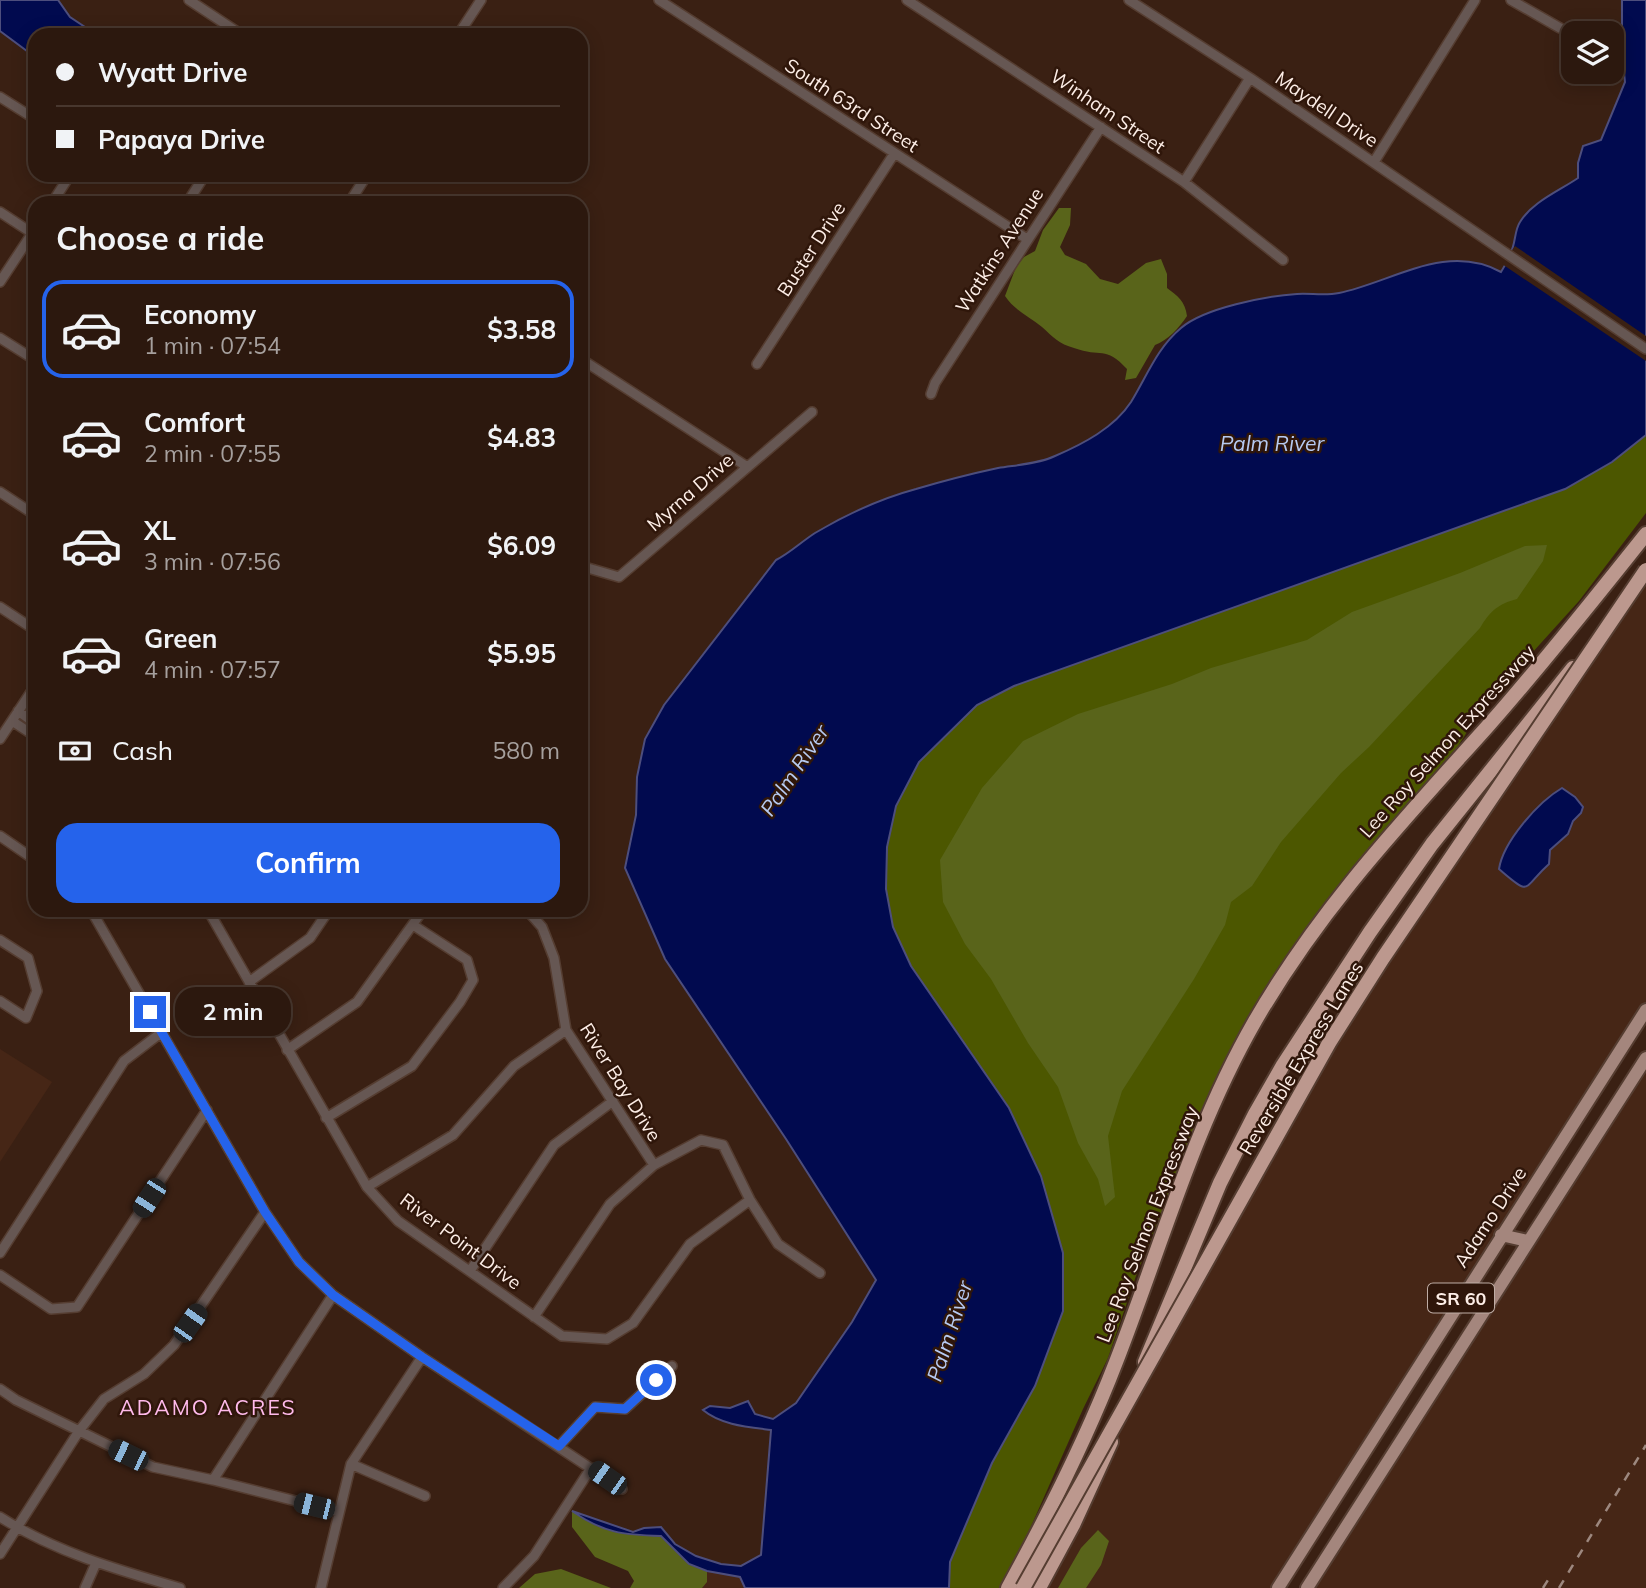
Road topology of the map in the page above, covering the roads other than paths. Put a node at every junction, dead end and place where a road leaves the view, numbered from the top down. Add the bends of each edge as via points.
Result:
1 (189, 0) edge
2 (481, 0) edge
3 (659, 0) edge
4 (907, 0) edge
5 (1129, 0) edge
6 (1475, 0) edge
7 (1511, 0) edge
8 (231, 28) edge
9 (463, 28) edge
10 (1560, 28) dead end
11 (1250, 78) junction
12 (0, 97) edge
13 (28, 115) edge
14 (1101, 127) junction
15 (894, 153) junction
16 (1374, 162) junction
17 (1184, 182) junction
18 (0, 212) edge
19 (28, 228) edge
20 (1027, 239) junction
21 (28, 240) edge
22 (1283, 260) dead end
23 (0, 282) edge
24 (0, 338) edge
25 (1646, 349) edge
26 (28, 356) edge
27 (588, 364) edge
28 (757, 364) dead end
29 (930, 394) dead end
30 (812, 412) dead end
31 (746, 466) junction
32 (0, 492) edge
33 (28, 510) edge
34 (1646, 534) edge
35 (588, 569) edge
36 (1646, 570) edge
37 (1646, 576) edge
38 (0, 607) edge
39 (28, 625) edge
40 (28, 696) edge
41 (18, 711) junction
42 (28, 718) edge
43 (7, 723) edge
44 (28, 733) edge
45 (0, 739) edge
46 (0, 836) edge
47 (28, 855) edge
48 (95, 917) edge
49 (214, 917) edge
50 (324, 917) edge
51 (418, 917) edge
52 (533, 917) edge
53 (413, 925) junction
54 (0, 940) edge
55 (249, 982) junction
56 (0, 1001) edge
57 (1646, 1010) edge
58 (566, 1030) junction
59 (162, 1032) junction
60 (287, 1050) junction
61 (1646, 1058) edge
62 (612, 1101) junction
63 (208, 1110) junction
64 (326, 1118) junction
65 (654, 1165) junction
66 (367, 1187) junction
67 (750, 1200) junction
68 (265, 1212) junction
69 (1501, 1235) junction
70 (1528, 1241) junction
71 (0, 1253) edge
72 (470, 1271) junction
73 (820, 1273) dead end
74 (0, 1275) edge
75 (333, 1295) junction
76 (534, 1317) junction
77 (422, 1357) junction
78 (672, 1366) dead end
79 (0, 1389) edge
80 (79, 1431) junction
81 (559, 1446) junction
82 (351, 1464) junction
83 (591, 1468) junction
84 (213, 1480) junction
85 (1345, 1480) junction
86 (622, 1489) dead end
87 (1367, 1493) junction
88 (425, 1496) dead end
89 (339, 1512) junction
90 (0, 1517) edge
91 (17, 1528) junction
92 (0, 1554) edge
93 (96, 1563) junction
94 (85, 1588) edge
95 (180, 1588) edge
96 (321, 1588) edge
97 (503, 1588) edge
98 (1008, 1588) edge
99 (1023, 1588) edge
100 (1039, 1588) edge
101 (1278, 1588) edge
102 (1307, 1588) edge

1 - 8 street
2 - 9 street
3 - 15 street, South 63rd Street
4 - 14 street, Winham Street
5 - 11 street, Maydell Drive
6 - 16 street
7 - 10 street
11 - 16 street, Maydell Drive
11 - 17 street
12 - 13 street
14 - 17 street, Winham Street
14 - 20 street, Watkins Avenue
15 - 20 street, South 63rd Street
15 - 28 street, Buster Drive
16 - 25 street, Maydell Drive
17 - 22 street, Winham Street
18 - 19 street
20 - 29 street, Watkins Avenue
21 - 23 street
24 - 26 street
27 - 31 street
30 - 31 street, Myrna Drive
31 - 35 street, Myrna Drive via 619,577
32 - 33 street
34 - 98 highway, Lee Roy Selmon Expressway via 1540,666 1349,882 1262,1010 1195,1144 1094,1415
36 - 99 highway, Reversible Express Lanes, bridge via 1329,1043
37 - 100 highway via 1432,844 1283,1065 1220,1183 1089,1492
38 - 39 street
40 - 41 street
41 - 42 street
41 - 43 street
43 - 44 street
43 - 45 street
46 - 47 street
48 - 59 street
49 - 55 street, River Point Drive
50 - 55 street via 310,939
51 - 53 street
52 - 58 street, River Bay Drive via 554,958
53 - 60 street via 357,1002
53 - 64 street via 467,960 473,980 412,1066
54 - 56 street via 27,958 37,991 26,1018
55 - 60 street, River Point Drive
57 - 69 main road, Adamo Drive / SR 60
58 - 62 street, River Bay Drive
58 - 66 street via 514,1066 453,1135
59 - 63 street
59 - 71 street via 124,1061
60 - 64 street, River Point Drive
61 - 70 main road, SR 60
62 - 65 street, River Bay Drive
62 - 72 street via 554,1145
63 - 68 street
63 - 74 street via 77,1307 51,1309
64 - 66 street, River Point Drive
65 - 67 street, River Bay Drive via 701,1140 723,1145
65 - 76 street via 610,1204
66 - 72 street, River Point Drive via 398,1221
67 - 73 street, River Bay Drive via 778,1244
67 - 76 street, River Point Drive via 690,1244 633,1323 607,1339 562,1336
68 - 75 street via 299,1262
68 - 80 street via 174,1345 144,1374 104,1399
69 - 70 main road
69 - 85 main road, Adamo Drive / SR 60
70 - 87 main road, SR 60
72 - 76 street, River Point Drive
75 - 77 street
75 - 84 street
77 - 81 street
77 - 82 street
78 - 81 street via 625,1409 595,1407
79 - 80 street
80 - 84 street via 153,1467
80 - 91 street
81 - 83 street
82 - 88 street
82 - 89 street
83 - 86 street
83 - 97 street via 534,1556
84 - 89 street
85 - 87 main road
85 - 101 main road, Adamo Drive / SR 60
87 - 102 main road, SR 60
89 - 96 street
90 - 91 street
91 - 92 street
91 - 93 street
93 - 94 street
93 - 95 street

